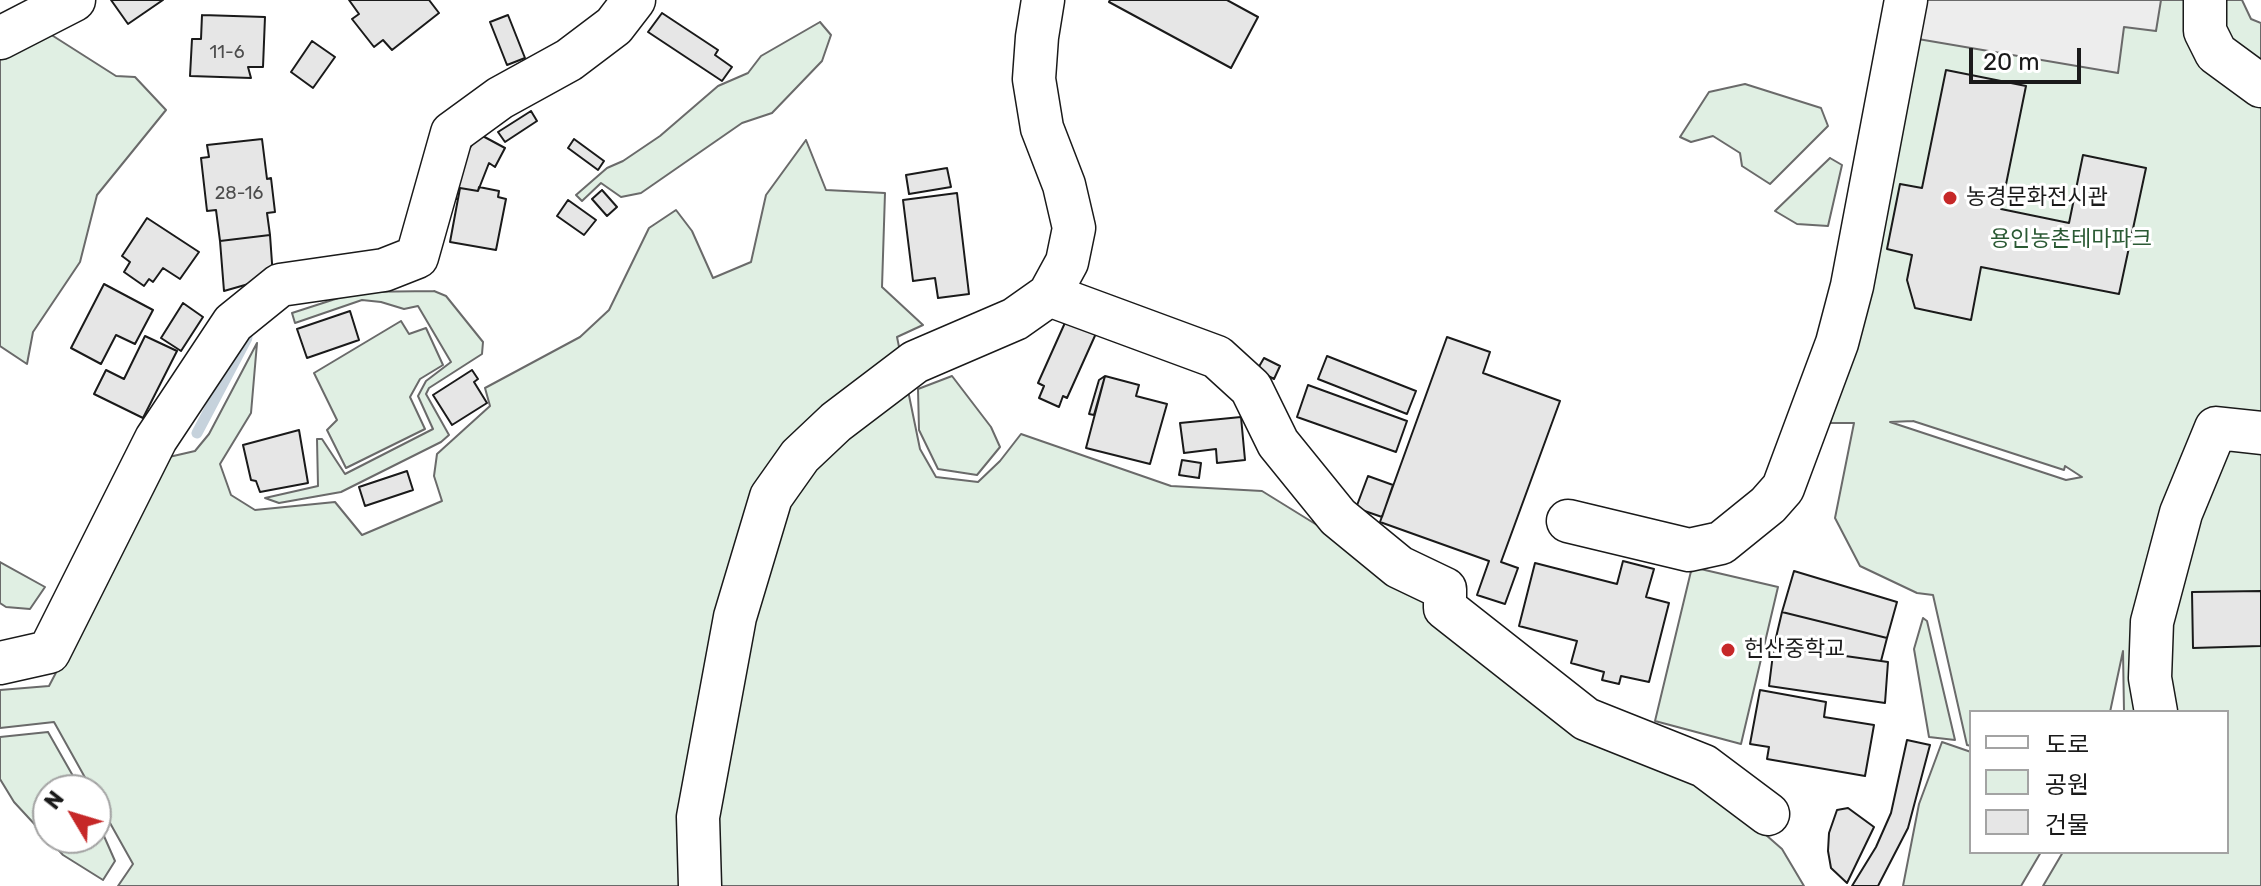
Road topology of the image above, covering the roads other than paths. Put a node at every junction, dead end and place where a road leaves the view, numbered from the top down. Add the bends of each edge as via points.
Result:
1 (74, 0) edge
2 (634, 0) edge
3 (1043, 0) edge
4 (1906, 0) edge
5 (2205, 0) edge
6 (0, 38) edge
7 (2261, 86) edge
8 (1049, 295) junction
9 (2261, 433) edge
10 (1568, 521) dead end
11 (0, 663) edge
12 (2156, 710) edge
13 (1768, 814) dead end
14 (700, 886) edge

1 - 6 street
2 - 11 street via 614,26 569,60 500,98 452,133 417,257 384,270 280,285 233,323 156,439 49,652
3 - 8 street via 1034,79 1042,128 1074,228 1067,262
4 - 10 street via 1852,286 1837,343 1783,488 1721,543 1689,550
5 - 7 street via 2205,31 2216,53
8 - 13 street via 1217,357 1251,388 1278,443 1338,517 1399,567 1445,589 1445,608 1586,719 1704,766
8 - 14 street via 1015,319 915,362 809,447 771,497 735,617 698,817
9 - 12 street via 2216,428 2181,513 2152,622 2150,678

